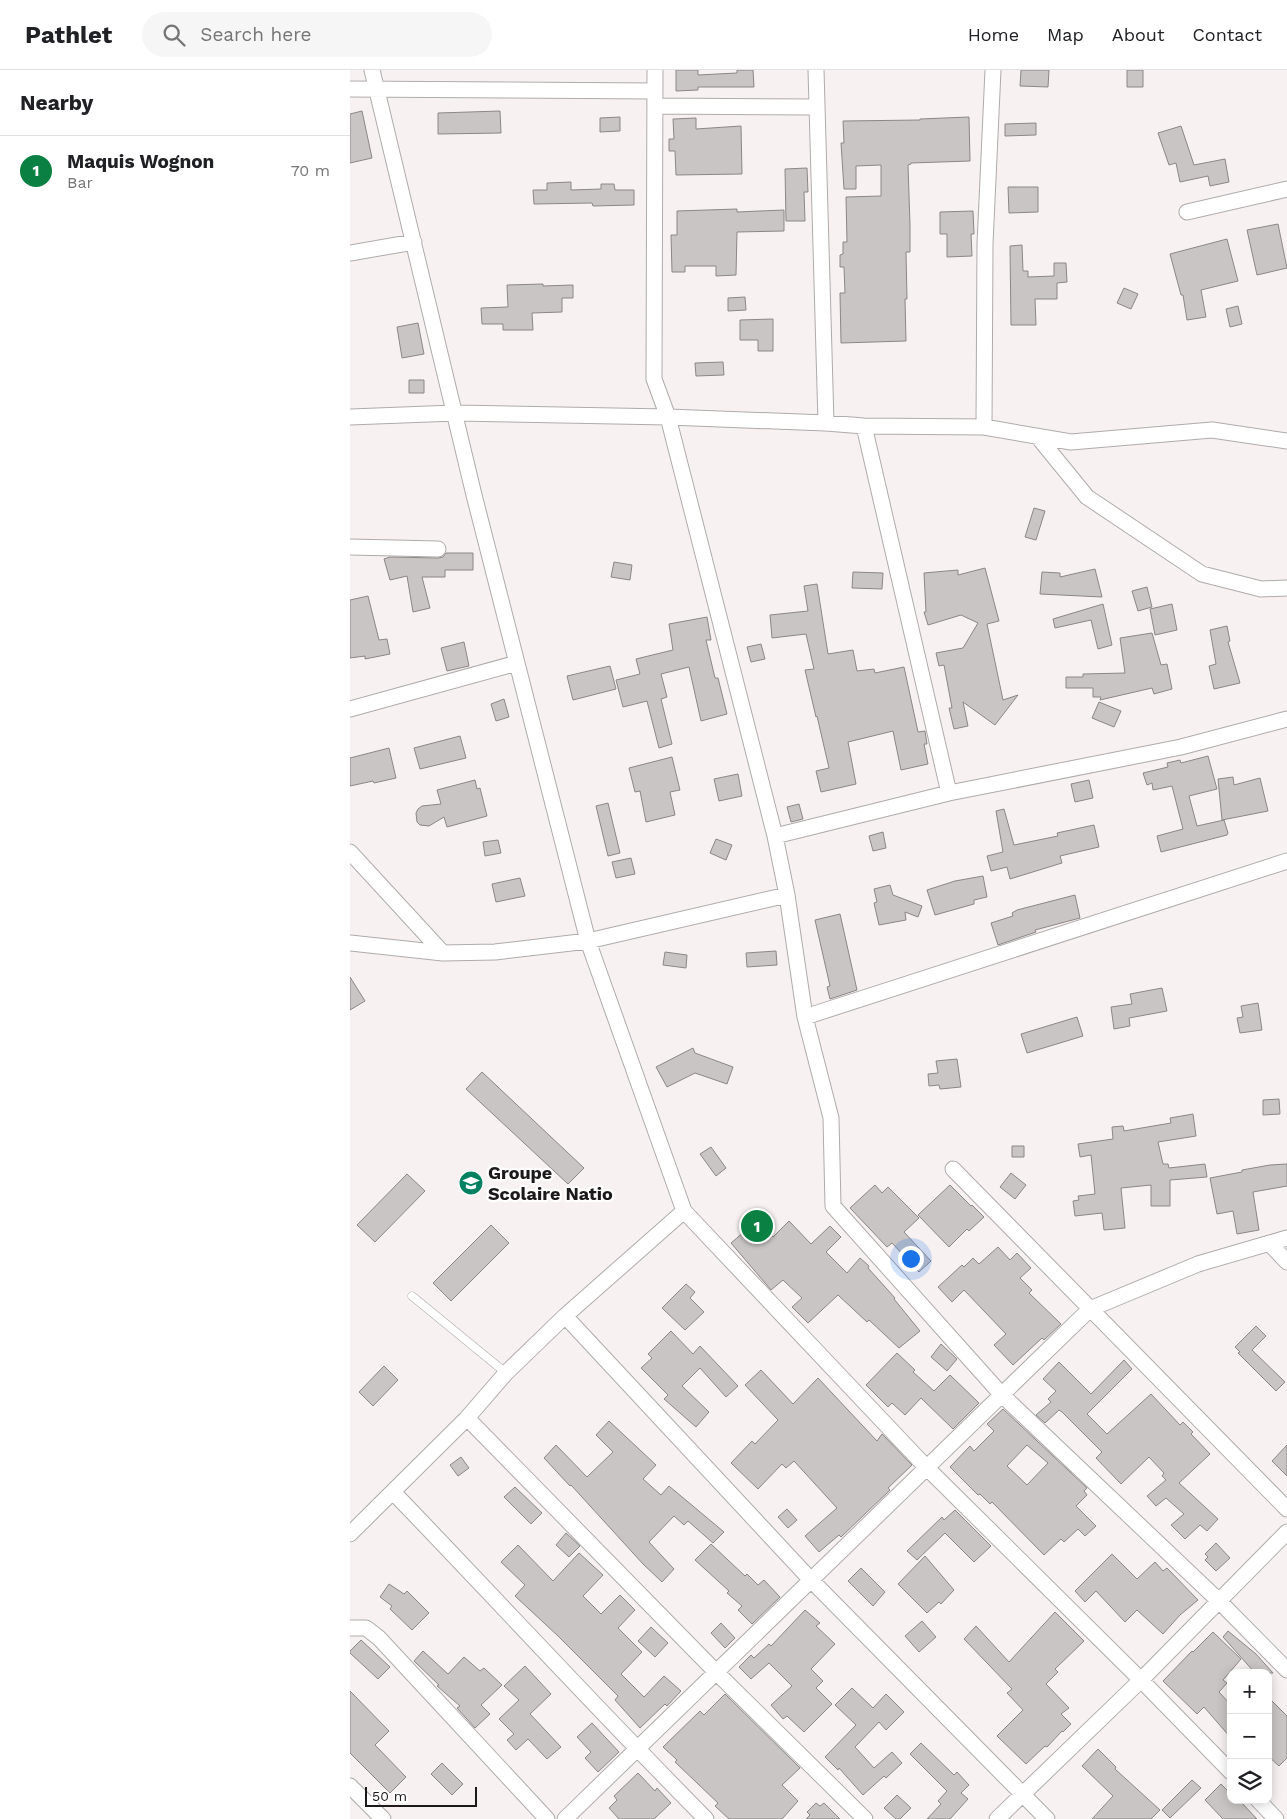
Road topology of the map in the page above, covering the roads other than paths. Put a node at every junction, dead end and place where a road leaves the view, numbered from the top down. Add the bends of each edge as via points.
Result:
1 (372, 70) edge
2 (655, 70) edge
3 (816, 70) edge
4 (993, 70) edge
5 (377, 88) junction
6 (350, 89) edge
7 (655, 98) junction
8 (817, 106) junction
9 (1287, 189) edge
10 (1187, 212) dead end
11 (414, 242) junction
12 (350, 253) edge
13 (455, 413) junction
14 (668, 417) junction
15 (350, 418) edge
16 (826, 423) junction
17 (864, 426) junction
18 (984, 426) junction
19 (1038, 437) junction
20 (1287, 441) edge
21 (350, 547) edge
22 (438, 549) dead end
23 (1287, 588) edge
24 (517, 663) junction
25 (350, 709) edge
26 (1287, 720) edge
27 (949, 793) junction
28 (775, 836) junction
29 (350, 852) edge
30 (1287, 861) edge
31 (787, 895) junction
32 (588, 941) junction
33 (350, 943) edge
34 (443, 953) junction
35 (805, 1017) junction
36 (952, 1170) dead end
37 (684, 1211) junction
38 (1287, 1238) edge
39 (1268, 1244) junction
40 (1287, 1262) edge
41 (412, 1296) dead end
42 (1090, 1309) junction
43 (565, 1316) junction
44 (506, 1373) junction
45 (1001, 1394) junction
46 (467, 1418) junction
47 (926, 1467) junction
48 (393, 1492) junction
49 (1287, 1508) edge
50 (1287, 1532) edge
51 (350, 1534) edge
52 (810, 1580) junction
53 (1219, 1601) junction
54 (350, 1628) edge
55 (1287, 1670) edge
56 (716, 1672) junction
57 (1141, 1680) junction
58 (637, 1749) junction
59 (1227, 1768) edge
60 (350, 1786) edge
61 (1022, 1793) junction
62 (1262, 1804) edge
63 (383, 1819) edge
64 (547, 1819) edge
65 (566, 1819) edge
66 (706, 1819) edge
67 (864, 1819) edge
68 (996, 1819) edge
69 (1048, 1819) edge
70 (1276, 1819) edge

1 - 5 street
2 - 7 street
3 - 8 street
4 - 18 street via 985,244
5 - 6 street
5 - 7 street
5 - 11 street
7 - 8 street
7 - 14 street via 654,379
8 - 16 street
9 - 10 street
11 - 12 street
11 - 13 street
13 - 14 street
13 - 15 street
13 - 24 street
14 - 16 street
14 - 28 street
16 - 17 street
17 - 18 street
17 - 27 street
18 - 19 street
19 - 20 street via 1071,442 1212,430
19 - 23 street via 1087,497 1202,574 1261,589
21 - 22 street
24 - 25 street
24 - 32 street
26 - 27 street via 1181,747
27 - 28 street
28 - 31 street
29 - 34 street
30 - 35 street
31 - 32 street
31 - 35 street
32 - 34 street via 495,952
32 - 37 street
33 - 34 street
35 - 45 street via 831,1118 833,1206
36 - 42 street
37 - 43 street
37 - 47 street
38 - 39 street
39 - 40 street
39 - 42 street via 1198,1264
41 - 44 lane
42 - 45 street
42 - 49 street
43 - 44 street
43 - 52 street
44 - 46 street
45 - 47 street
45 - 53 street
46 - 48 street
46 - 56 street
47 - 52 street
47 - 57 street
48 - 51 street
48 - 58 street
50 - 53 street
52 - 56 street
52 - 61 street
53 - 55 street
53 - 57 street
54 - 64 street via 366,1628 379,1638
56 - 58 street
56 - 67 street
57 - 59 street
57 - 61 street
58 - 65 street
58 - 66 street
60 - 63 street
61 - 68 street
61 - 69 street
62 - 70 street

